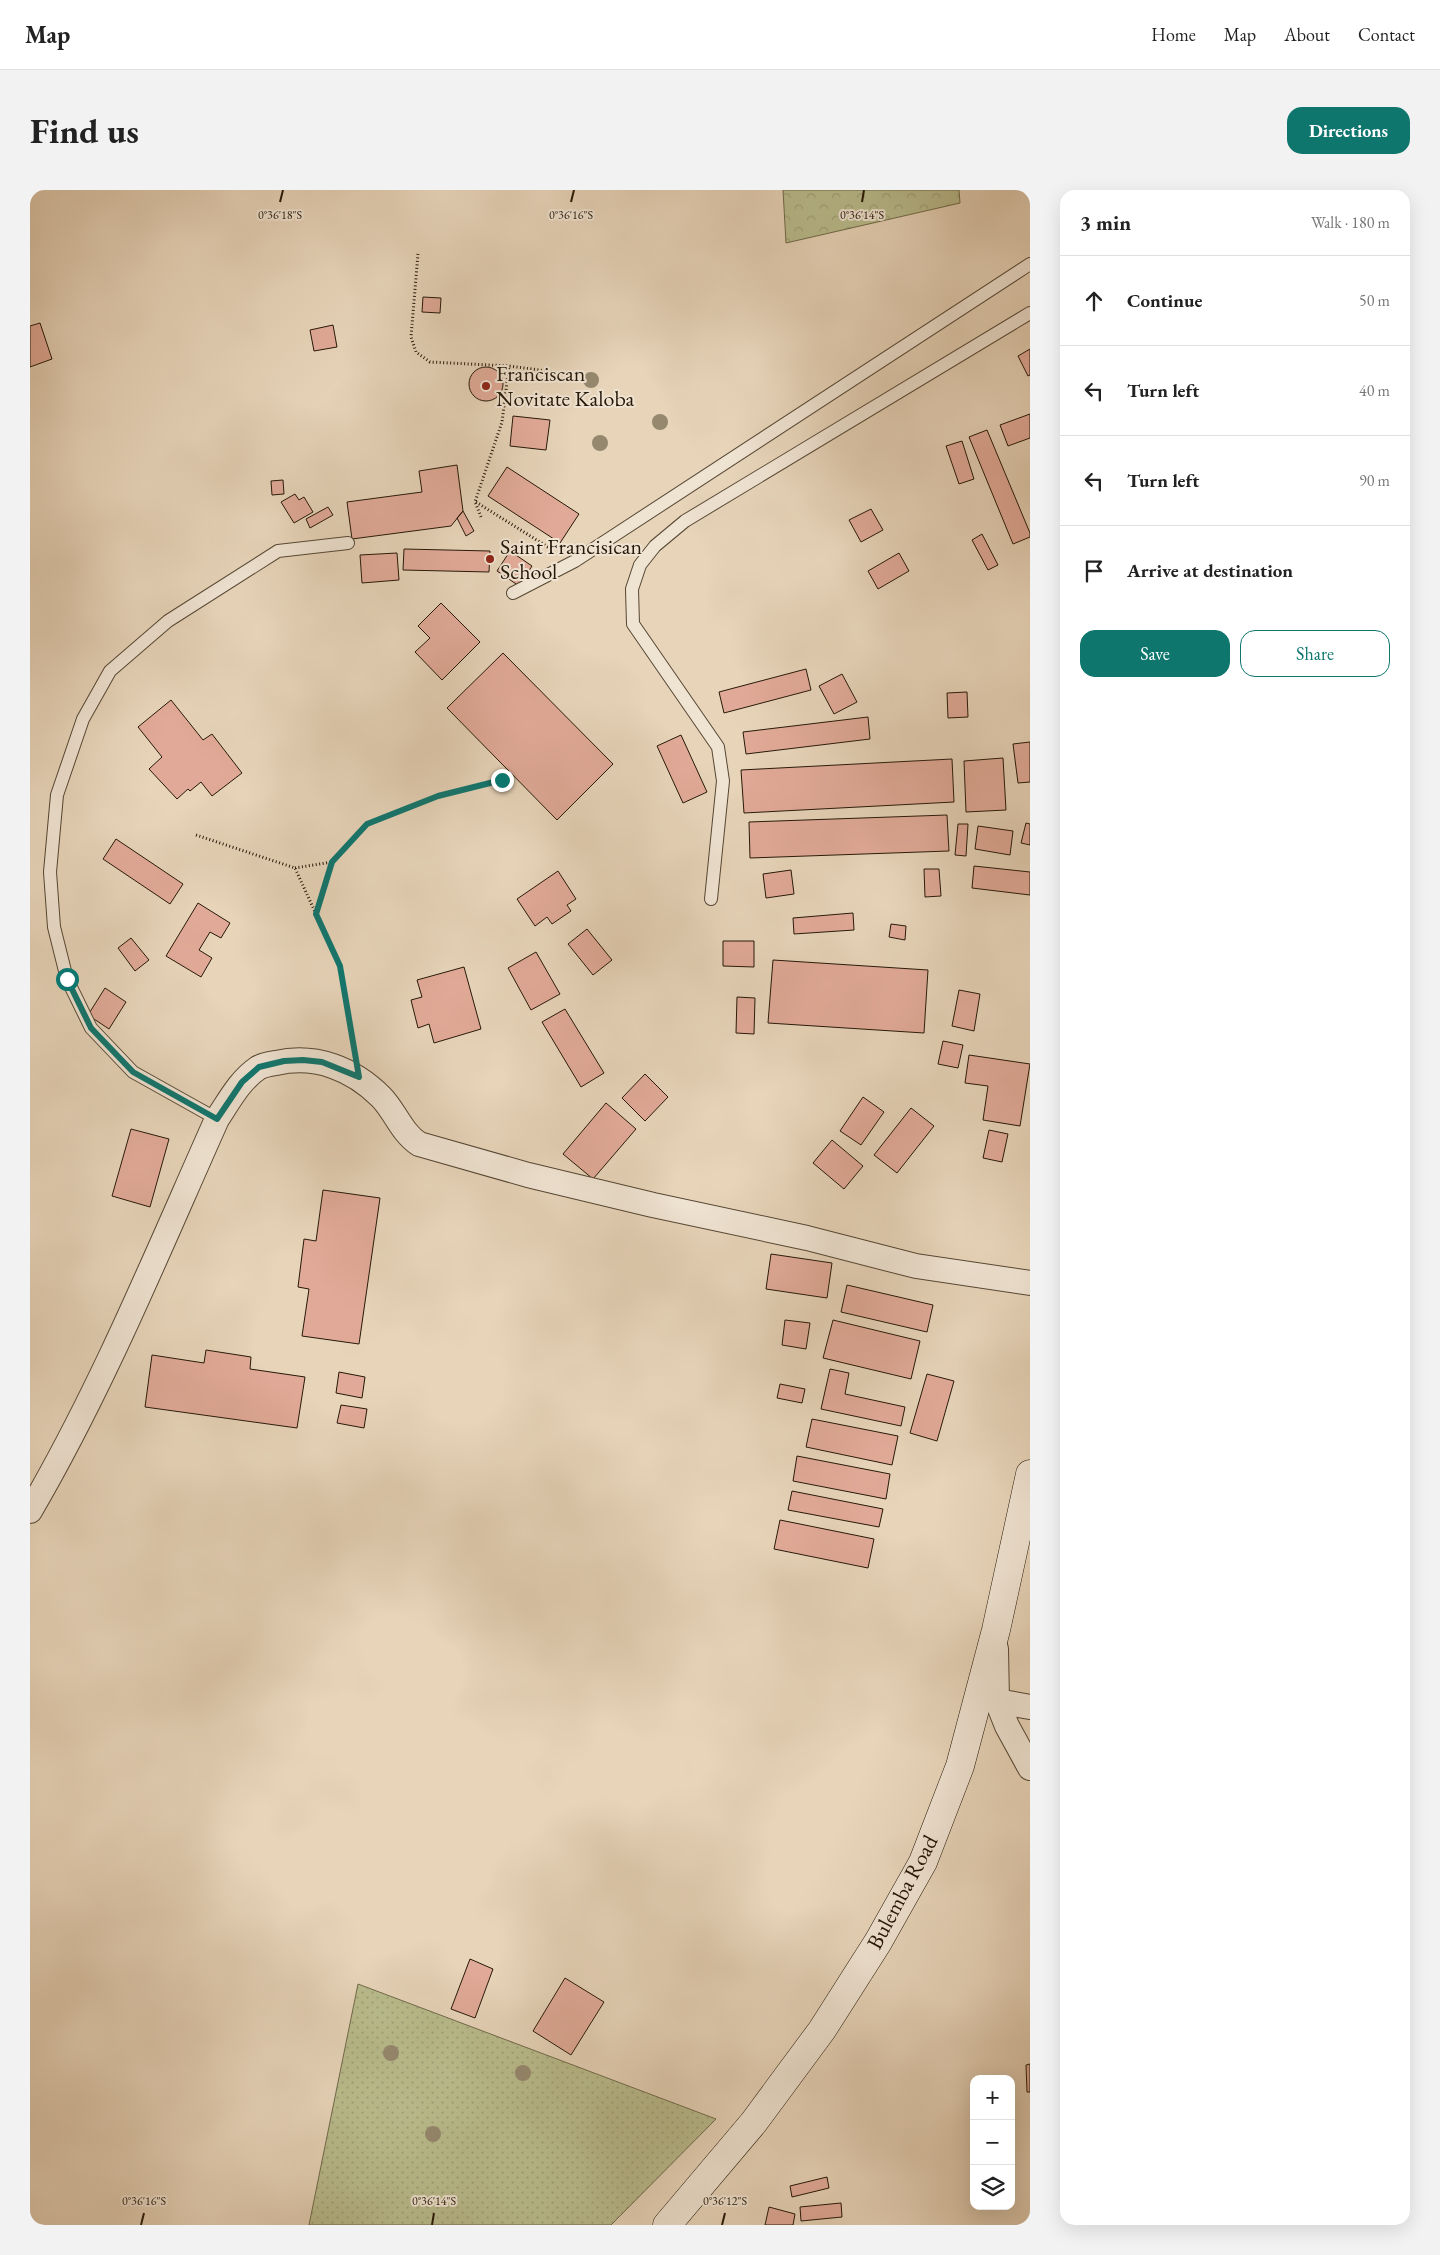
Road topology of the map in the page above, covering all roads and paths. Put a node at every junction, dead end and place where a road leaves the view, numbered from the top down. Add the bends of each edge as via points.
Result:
1 (418, 254) dead end
2 (1030, 264) edge
3 (1030, 313) edge
4 (509, 366) junction
5 (554, 372) dead end
6 (475, 502) junction
7 (481, 517) dead end
8 (348, 543) dead end
9 (576, 561) junction
10 (513, 593) dead end
11 (502, 780) dead end
12 (196, 835) dead end
13 (332, 862) junction
14 (295, 868) junction
15 (711, 899) dead end
16 (316, 914) junction
17 (359, 1077) junction
18 (217, 1119) junction
19 (1030, 1283) edge
20 (1030, 1474) edge
21 (30, 1511) edge
22 (996, 1630) junction
23 (997, 1701) junction
24 (1030, 1707) edge
25 (1030, 1768) edge
26 (667, 2225) edge

1 - 4 path via 411,337 416,352 430,362
2 - 9 lane
3 - 15 lane via 685,521 655,546 640,565 632,588 633,624 718,747 723,781
4 - 5 path
4 - 6 path via 502,422
6 - 7 path
6 - 9 path
8 - 18 lane via 278,551 168,621 110,671 83,719 57,795 50,872 54,927 67,979 91,1028 133,1072
9 - 10 lane
11 - 13 path via 438,796 367,824
12 - 14 path
13 - 14 path
13 - 16 path
14 - 16 path
16 - 17 path via 340,966
17 - 18 street via 322,1062 303,1060 259,1067 242,1082
17 - 19 street via 382,1098 406,1133 419,1144 528,1175 916,1266
18 - 21 street via 98,1386
20 - 22 main road, Bulemba Road
22 - 23 street
22 - 26 main road, Bulemba Road via 960,1766 923,1862 878,1942 822,2030 754,2122
23 - 24 street
23 - 25 street

